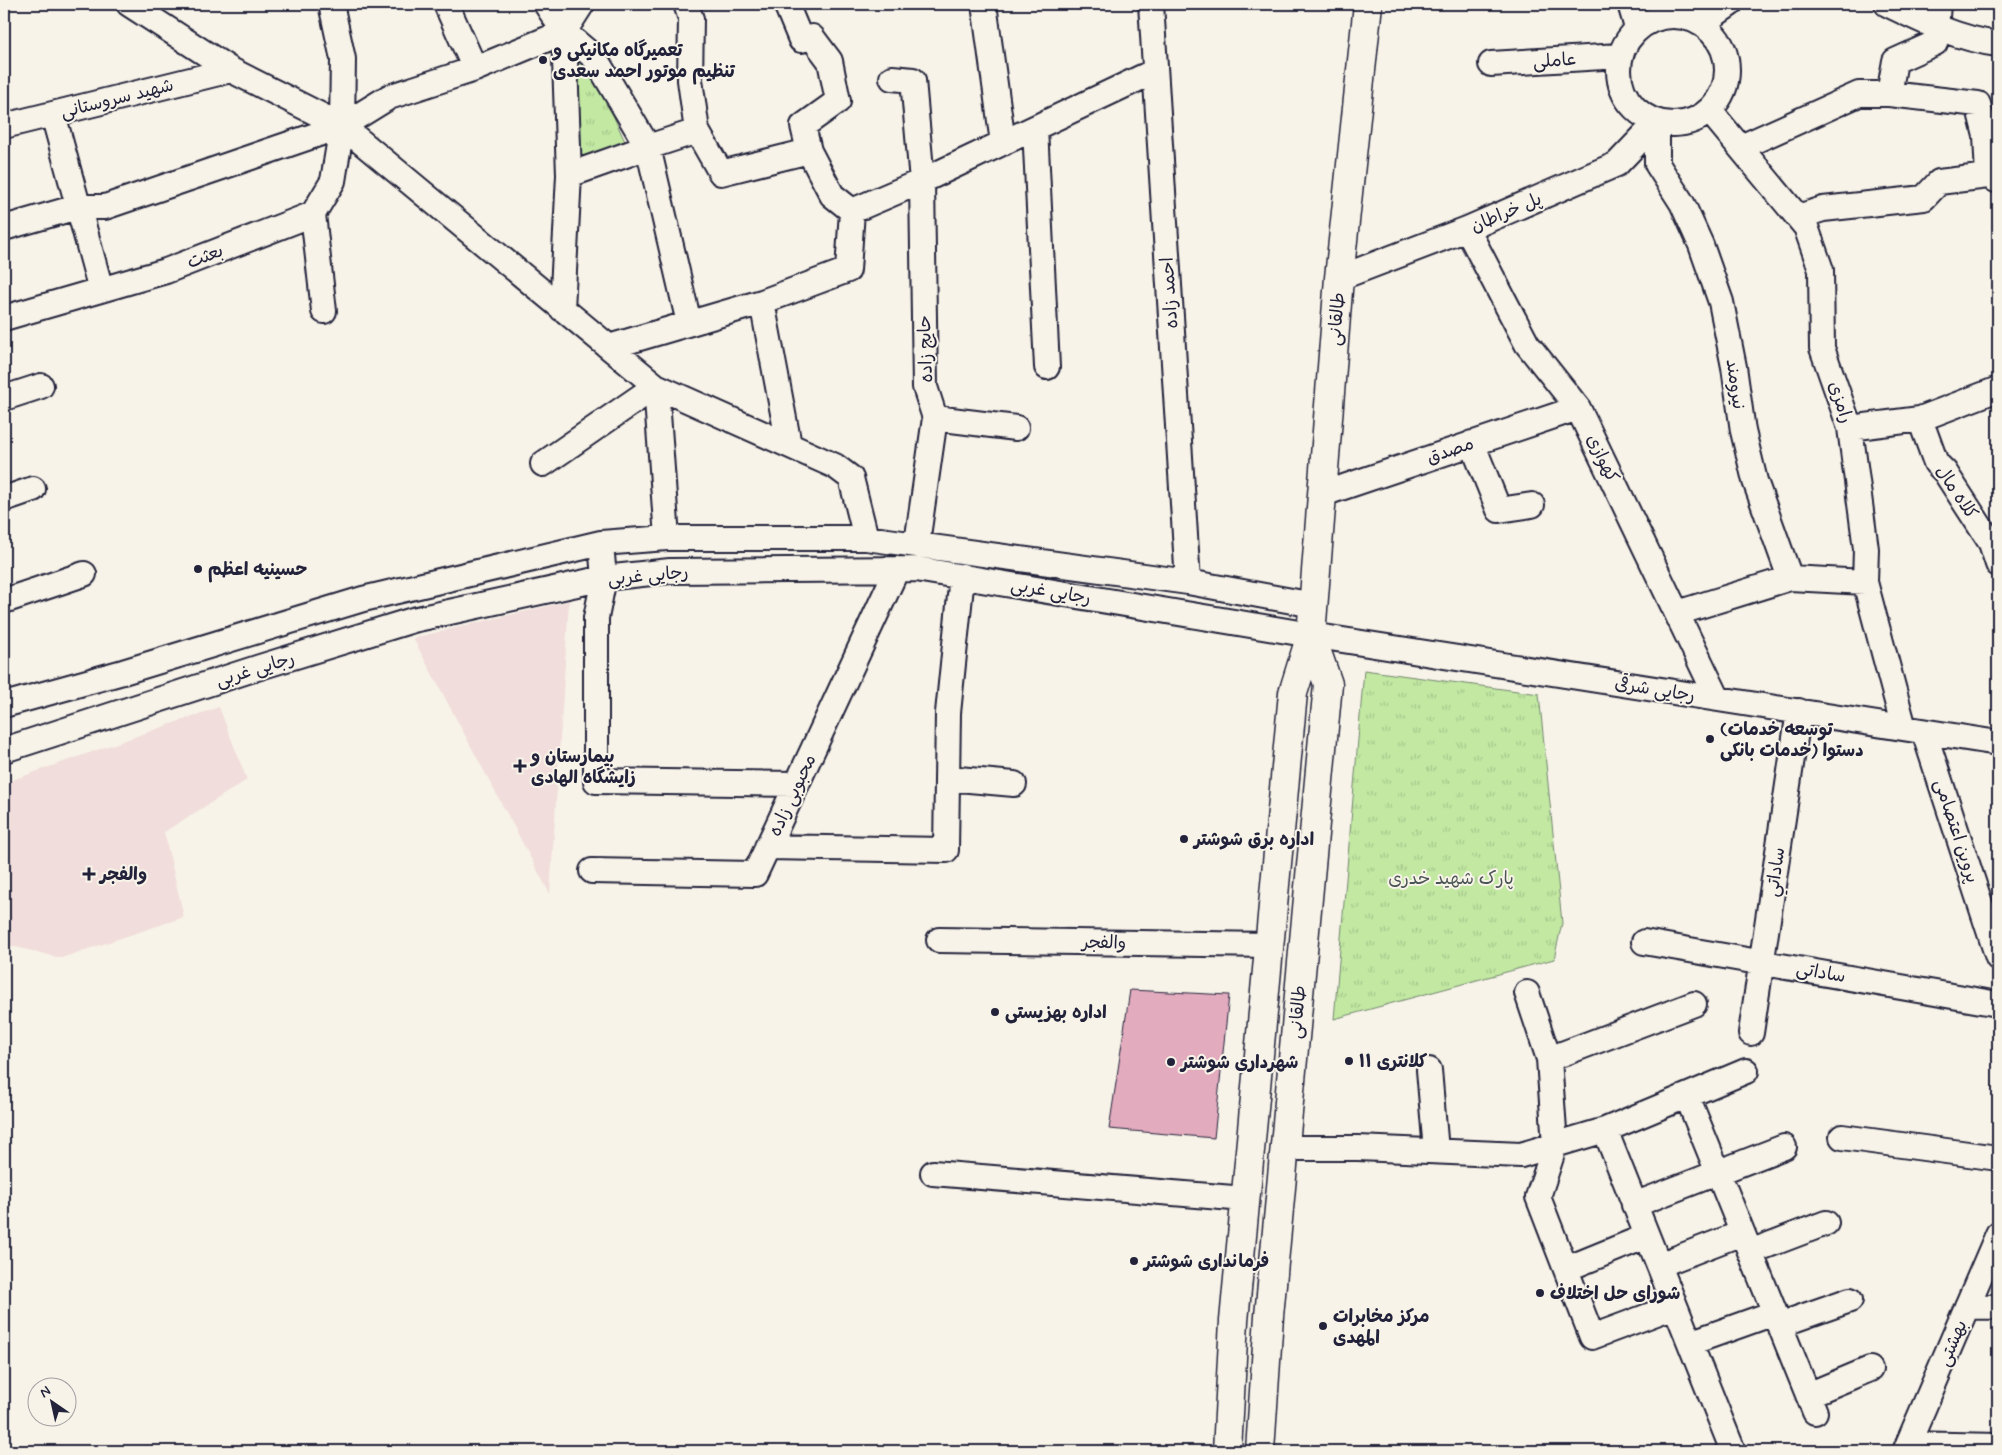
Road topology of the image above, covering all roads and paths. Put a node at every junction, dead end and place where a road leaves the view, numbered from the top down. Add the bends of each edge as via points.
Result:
1 (129, 4) edge
2 (331, 4) edge
3 (446, 4) edge
4 (546, 4) edge
5 (582, 4) edge
6 (686, 4) edge
7 (786, 4) edge
8 (984, 4) edge
9 (1151, 4) edge
10 (1368, 4) edge
11 (1630, 4) edge
12 (1730, 4) edge
13 (1887, 4) edge
14 (1938, 4) edge
15 (1703, 24) junction
16 (1637, 28) junction
17 (1935, 28) junction
18 (564, 32) junction
19 (1998, 44) edge
20 (1620, 56) junction
21 (1491, 64) dead end
22 (475, 69) junction
23 (231, 70) junction
24 (1156, 71) junction
25 (892, 78) dead end
26 (1889, 94) junction
27 (1709, 110) junction
28 (53, 114) junction
29 (1657, 122) junction
30 (4, 126) edge
31 (342, 126) junction
32 (1035, 128) junction
33 (697, 131) junction
34 (1003, 143) junction
35 (648, 147) junction
36 (1741, 147) junction
37 (808, 152) junction
38 (569, 175) junction
39 (1993, 179) edge
40 (922, 181) junction
41 (77, 207) junction
42 (852, 211) junction
43 (313, 214) junction
44 (1798, 217) junction
45 (4, 228) edge
46 (1467, 229) junction
47 (1340, 278) junction
48 (101, 290) junction
49 (762, 302) junction
50 (562, 309) junction
51 (324, 310) dead end
52 (4, 318) edge
53 (689, 323) junction
54 (609, 347) junction
55 (1047, 367) dead end
56 (41, 386) dead end
57 (656, 386) junction
58 (1998, 389) edge
59 (4, 398) edge
60 (1578, 408) junction
61 (935, 418) junction
62 (1920, 419) junction
63 (1016, 428) dead end
64 (1850, 428) junction
65 (1472, 443) junction
66 (789, 445) junction
67 (543, 464) dead end
68 (33, 489) dead end
69 (1322, 494) junction
70 (4, 499) edge
71 (1532, 505) dead end
72 (667, 538) junction
73 (866, 538) junction
74 (601, 543) junction
75 (917, 543) junction
76 (1996, 548) edge
77 (897, 569) junction
78 (84, 574) dead end
79 (962, 576) junction
80 (604, 578) junction
81 (1790, 578) junction
82 (1188, 582) junction
83 (1865, 582) junction
84 (4, 601) edge
85 (1314, 605) junction
86 (1677, 613) junction
87 (1311, 635) junction
88 (1718, 699) junction
89 (4, 705) edge
90 (1799, 711) junction
91 (1914, 730) junction
92 (1998, 743) edge
93 (4, 750) edge
94 (947, 778) junction
95 (797, 784) junction
96 (1014, 784) dead end
97 (767, 847) junction
98 (592, 871) dead end
99 (939, 940) dead end
100 (1644, 942) dead end
101 (1270, 944) junction
102 (1998, 958) edge
103 (1762, 962) junction
104 (1527, 992) dead end
105 (1694, 1004) dead end
106 (1998, 1004) edge
107 (1751, 1033) dead end
108 (1549, 1059) junction
109 (1429, 1070) dead end
110 (1746, 1071) dead end
111 (1686, 1096) junction
112 (1605, 1130) junction
113 (1842, 1137) dead end
114 (1555, 1145) junction
115 (1784, 1147) dead end
116 (1285, 1148) junction
117 (1436, 1151) junction
118 (1998, 1158) edge
119 (933, 1173) dead end
120 (1718, 1173) junction
121 (1245, 1199) junction
122 (1634, 1205) junction
123 (1826, 1222) dead end
124 (1998, 1234) edge
125 (1647, 1236) junction
126 (1746, 1243) junction
127 (1658, 1265) junction
128 (1566, 1269) junction
129 (1850, 1300) dead end
130 (1675, 1306) junction
131 (1967, 1306) junction
132 (1998, 1307) edge
133 (1777, 1319) junction
134 (1690, 1343) junction
135 (1870, 1369) dead end
136 (1998, 1446) edge
137 (1907, 1447) edge
138 (1228, 1451) edge
139 (1260, 1451) edge
140 (1733, 1451) edge

1 - 23 street
2 - 31 street via 343,59
3 - 22 street
4 - 18 street
5 - 18 street
6 - 33 street via 691,19 690,80
7 - 37 street via 801,40 812,37 830,61 838,101 803,126
8 - 34 street
9 - 24 street, احمد زاده
10 - 47 main road, طالقانی
11 - 16 street
12 - 15 street
13 - 17 street
14 - 17 street
15 - 16 street via 1687,16 1669,15 1652,19
15 - 27 street via 1724,49 1727,65 1723,90
16 - 20 street via 1626,41
17 - 19 street
17 - 26 street via 1935,43 1895,61
18 - 22 street
18 - 35 street via 594,58
18 - 38 street
20 - 21 street, عاملی
20 - 29 street via 1618,73 1621,89 1630,104
22 - 31 street via 389,97
23 - 28 street, شهید سروستانی
23 - 31 street
24 - 32 street
24 - 82 street, احمد زاده
25 - 40 street, حایج زاده via 913,80
26 - 36 street via 1859,94
26 - 39 street via 1978,104
27 - 29 street via 1694,120 1675,124
27 - 36 street, رامزی
28 - 30 street, شهید سروستانی
28 - 41 street
29 - 46 street, پل خراطان via 1617,164
29 - 81 street, نیرومند via 1658,164 1682,203 1721,302 1755,481
31 - 41 street via 105,207
31 - 43 street via 333,181
31 - 50 street
32 - 34 street
32 - 55 street
33 - 35 street
33 - 37 street via 721,173
34 - 40 street
35 - 38 street
35 - 53 street
36 - 44 street, رامزی
37 - 42 street via 832,195
38 - 50 street
39 - 44 street via 1939,182 1924,198 1823,209
40 - 42 street
40 - 61 street, حایج زاده via 925,386
41 - 45 street
41 - 48 street
42 - 49 street via 848,270
43 - 48 street, بعثت via 166,271
43 - 51 street
44 - 64 street, رامزی via 1806,227 1821,270 1822,348
46 - 47 street, پل خراطان
46 - 60 street, کهوازی via 1527,344
47 - 69 main road, طالقانی
48 - 52 street, بعثت
49 - 53 street
49 - 66 street
50 - 54 street
53 - 54 street
54 - 57 street
56 - 59 street
57 - 66 street
57 - 67 street
57 - 72 street
58 - 62 street
60 - 65 street, مصدق
60 - 86 street, کهوازی
61 - 63 street
61 - 75 street, حایج زاده
62 - 64 street
62 - 76 street, کلاه مال via 1936,463
64 - 83 street, رامزی via 1866,549
65 - 69 street, مصدق
65 - 71 street via 1499,510
66 - 73 street via 835,466 851,478
68 - 70 street
69 - 85 main road, طالقانی
72 - 73 street, رجایی غربی
72 - 74 street, رجایی غربی
73 - 75 street, رجایی غربی
74 - 80 street
74 - 89 street, رجایی غربی via 363,599
75 - 82 street, رجایی غربی
77 - 79 street, رجایی غربی
77 - 80 street, رجایی غربی via 670,571
77 - 95 street, محبوبی زاده
78 - 84 street
79 - 87 street, رجایی غربی
79 - 94 street via 948,713
80 - 93 street, رجایی غربی via 413,620
80 - 95 street via 596,618 596,781
81 - 83 street
81 - 86 street
82 - 85 street, رجایی غربی
83 - 91 street, رامزی
85 - 87 main road, طالقانی
86 - 88 street, کهوازی
87 - 88 street, رجایی شرقی
87 - 101 main road, طالقانی via 1293,693
87 - 116 main road, طالقانی via 1328,684
88 - 90 street, رجایی شرقی
90 - 91 street, رجایی شرقی
90 - 103 street, ساداتي
91 - 92 street, رجایی شرقی
91 - 102 street, پروین اعتصامی
94 - 96 street
94 - 97 street via 946,850
95 - 97 street, محبوبی زاده
97 - 98 street, محبوبی زاده via 755,874
99 - 101 street, والفجر
100 - 103 street, ساداتی
101 - 121 main road, طالقانی
103 - 106 street, ساداتی
103 - 107 street, ساداتي
104 - 108 street
105 - 108 street
108 - 114 street
109 - 117 street
110 - 111 street
111 - 112 street
111 - 120 street
112 - 114 street
112 - 122 street
113 - 118 street
114 - 117 street via 1521,1155
114 - 128 street via 1538,1197
115 - 120 street
116 - 117 street
116 - 139 main road, طالقانی
119 - 121 street
120 - 122 street
120 - 126 street
121 - 138 main road, طالقانی via 1234,1321
122 - 125 street
123 - 126 street
124 - 131 street, بهشتی
125 - 127 street
125 - 128 street
126 - 127 street
126 - 133 street
127 - 130 street
128 - 130 street via 1592,1337
129 - 133 street
130 - 134 street
131 - 132 street
131 - 137 street, بهشتی
133 - 134 street
133 - 135 street via 1811,1404
134 - 140 street
136 - 137 street

